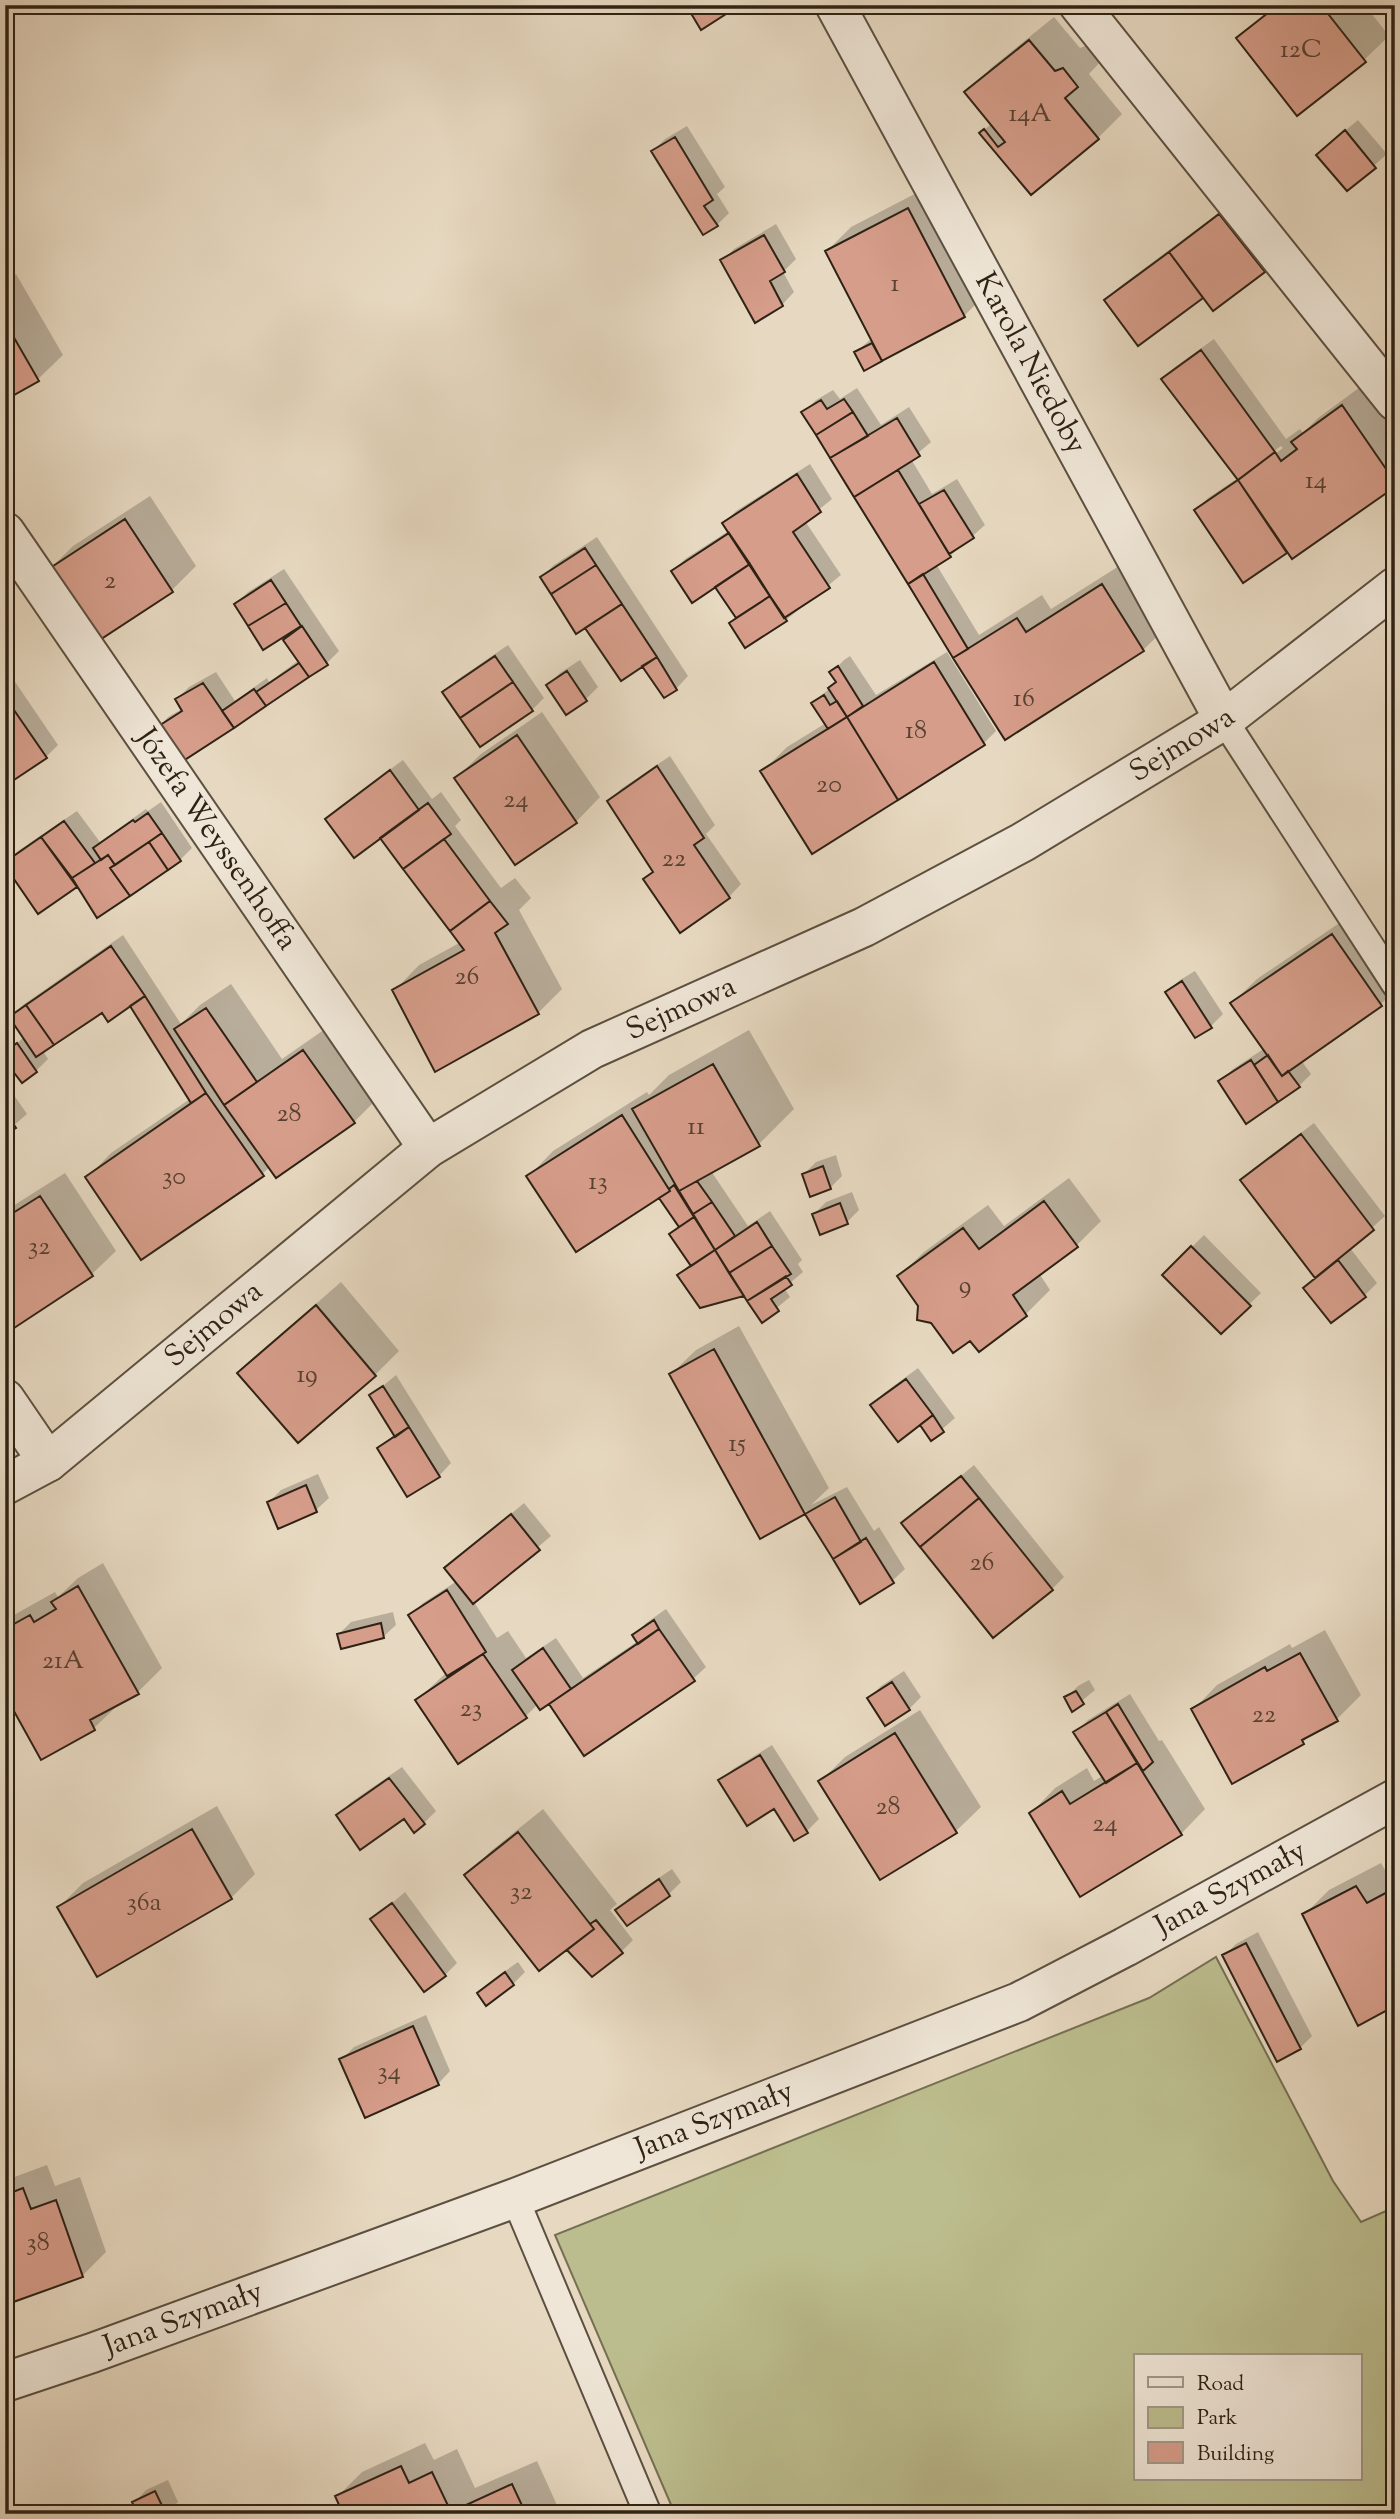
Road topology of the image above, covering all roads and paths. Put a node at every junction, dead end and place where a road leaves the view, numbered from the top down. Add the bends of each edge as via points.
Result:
1 (835, 5) edge
2 (1079, 5) edge
3 (1395, 401) edge
4 (5, 532) edge
5 (1395, 587) edge
6 (1224, 720) junction
7 (1395, 984) edge
8 (428, 1148) junction
9 (5, 1399) edge
10 (48, 1462) junction
11 (5, 1485) edge
12 (1395, 1799) edge
13 (515, 2198) junction
14 (5, 2382) edge
15 (649, 2514) edge

1 - 6 street, Karola Niedoby
2 - 3 street
4 - 8 street, Józefa Weyssenhoffa
5 - 6 street, Sejmowa
6 - 7 lane
6 - 8 street, Sejmowa via 1023,842 864,927 592,1048
8 - 10 street, Sejmowa
9 - 10 street
10 - 11 street, Sejmowa
12 - 13 street, Jana Szymały via 1019,2002
13 - 14 street, Jana Szymały
13 - 15 lane

